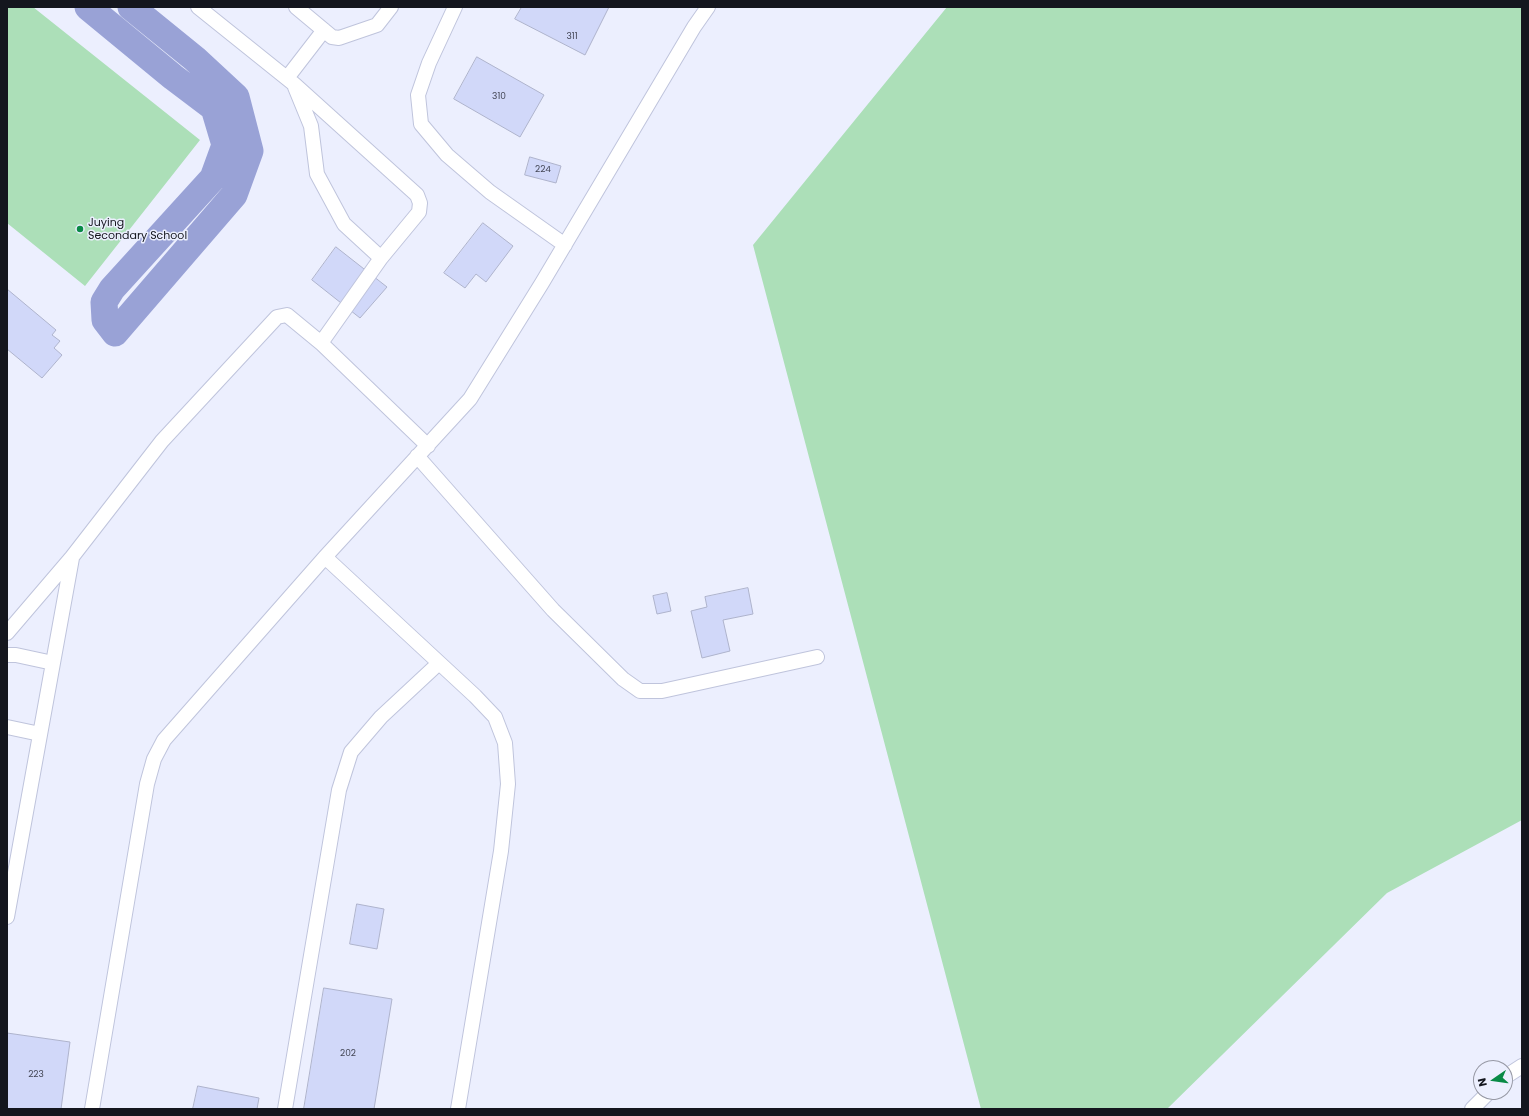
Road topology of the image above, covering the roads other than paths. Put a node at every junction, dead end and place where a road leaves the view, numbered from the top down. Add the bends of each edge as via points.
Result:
1 (198, 7) edge
2 (296, 7) edge
3 (392, 7) edge
4 (455, 7) edge
5 (708, 7) edge
6 (324, 30) junction
7 (290, 81) junction
8 (565, 245) junction
9 (381, 258) junction
10 (321, 343) junction
11 (428, 446) junction
12 (417, 456) junction
13 (72, 557) junction
14 (325, 557) junction
15 (7, 633) edge
16 (7, 655) edge
17 (817, 657) dead end
18 (53, 663) junction
19 (439, 663) junction
20 (7, 727) edge
21 (40, 734) junction
22 (7, 917) edge
23 (1522, 1066) edge
24 (1513, 1072) edge
25 (1486, 1100) edge
26 (92, 1109) edge
27 (285, 1109) edge
28 (458, 1109) edge
29 (1472, 1109) edge

1 - 7 lane
2 - 6 lane
3 - 6 lane via 377,25 370,28 339,38 332,37
4 - 8 lane via 429,63 418,95 421,124 447,155 490,192
5 - 8 lane
6 - 7 lane
7 - 9 lane via 310,126 317,174 344,224
7 - 9 lane via 417,195 420,203 419,212
8 - 11 lane via 470,399
9 - 10 lane
10 - 11 lane
10 - 13 lane via 287,315 277,317 162,441
11 - 12 lane
12 - 14 lane
12 - 17 lane via 552,610 623,679 640,691 662,691
13 - 15 lane
13 - 18 lane
14 - 19 lane
14 - 26 lane via 164,740 154,759 146,792
16 - 18 lane
18 - 21 lane
19 - 27 lane via 381,717 351,752 346,764 339,790
19 - 28 lane via 495,717 505,743 508,784 502,851
20 - 21 lane
21 - 22 lane
23 - 24 lane
25 - 29 lane

